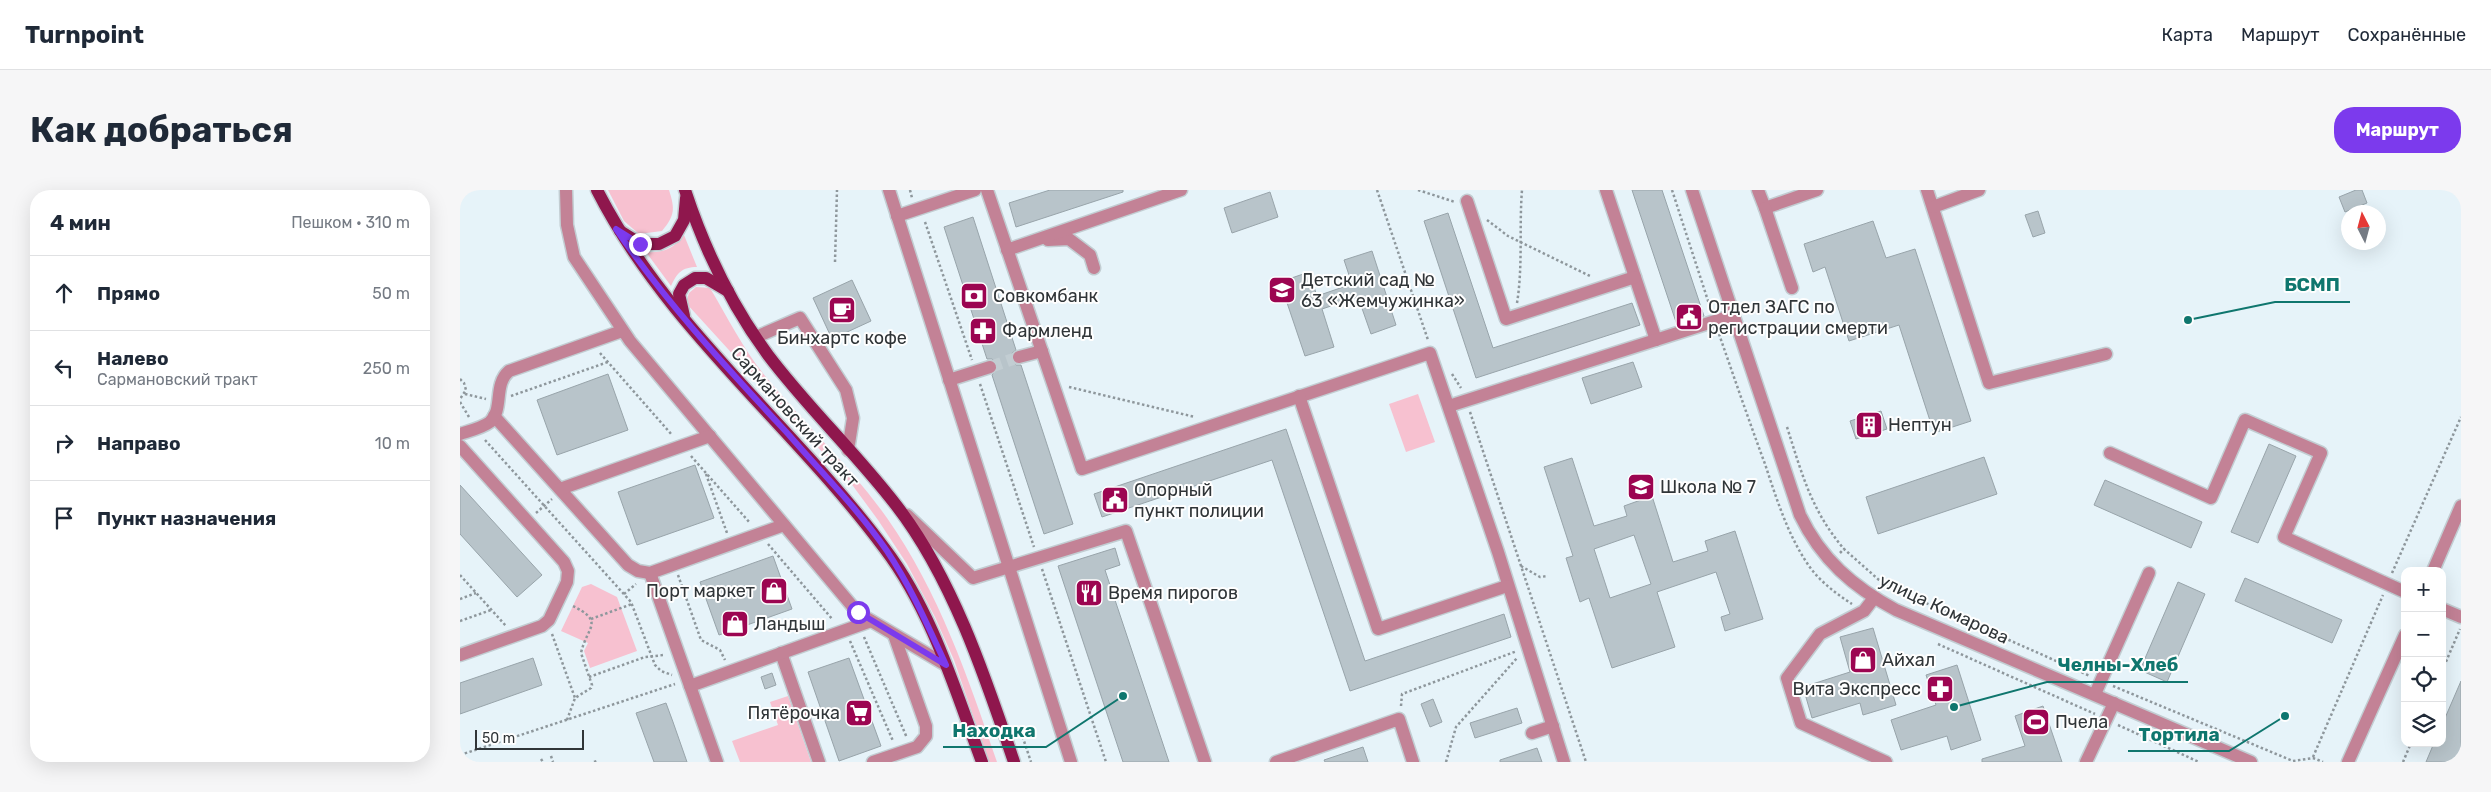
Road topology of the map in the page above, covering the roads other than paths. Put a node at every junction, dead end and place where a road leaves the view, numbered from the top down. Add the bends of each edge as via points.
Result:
1 (566, 190) edge
2 (596, 190) edge
3 (889, 190) edge
4 (975, 190) edge
5 (987, 190) edge
6 (1181, 190) edge
7 (1606, 190) edge
8 (1692, 190) edge
9 (1758, 190) edge
10 (1817, 190) edge
11 (1928, 190) edge
12 (1979, 190) edge
13 (686, 192) edge
14 (1468, 203) road end
15 (1933, 207) junction
16 (1765, 208) junction
17 (897, 216) junction
18 (616, 229) junction
19 (1036, 240) junction
20 (1007, 250) junction
21 (1094, 268) dead end
22 (1635, 277) junction
23 (1792, 288) dead end
24 (728, 291) junction
25 (1734, 315) junction
26 (684, 317) junction
27 (622, 331) junction
28 (756, 337) junction
29 (1656, 340) junction
30 (1042, 351) junction
31 (2106, 354) dead end
32 (1018, 358) tunnel mouth
33 (990, 367) tunnel mouth
34 (949, 380) junction
35 (1300, 396) junction
36 (1449, 406) junction
37 (494, 416) junction
38 (460, 434) edge
39 (710, 436) junction
40 (460, 446) edge
41 (848, 450) junction
42 (2110, 454) dead end
43 (561, 490) junction
44 (896, 505) junction
45 (2461, 506) edge
46 (784, 525) junction
47 (1007, 567) junction
48 (2435, 567) edge
49 (650, 573) junction
50 (2149, 573) dead end
51 (1507, 586) junction
52 (2401, 590) edge
53 (1874, 598) junction
54 (2446, 611) edge
55 (2461, 617) edge
56 (871, 621) junction
57 (894, 635) junction
58 (2401, 644) edge
59 (780, 653) junction
60 (460, 656) edge
61 (946, 665) junction
62 (689, 683) junction
63 (2095, 694) junction
64 (2114, 703) junction
65 (1553, 726) junction
66 (1532, 733) dead end
67 (718, 762) edge
68 (820, 762) edge
69 (873, 762) edge
70 (982, 762) edge
71 (1014, 762) edge
72 (1071, 762) edge
73 (1205, 762) edge
74 (1276, 762) edge
75 (1413, 762) edge
76 (1564, 762) edge
77 (1886, 762) edge
78 (2086, 762) edge
79 (2250, 762) edge
80 (2348, 762) edge

1 - 27 street via 567,225 574,257
2 - 18 main road, Сармановский тракт
3 - 17 street
4 - 17 street
5 - 20 street
6 - 19 street
7 - 22 street
8 - 25 street, улица Комарова
9 - 16 street
10 - 16 street
11 - 15 street
12 - 15 street
13 - 18 main road via 684,220 675,236 659,244 640,244
13 - 24 main road, Сармановский тракт
14 - 22 street via 1506,319
15 - 31 street via 1989,383
16 - 23 street
17 - 34 street
18 - 26 main road, Сармановский тракт via 644,271
19 - 20 street
19 - 21 street via 1070,239 1090,255
20 - 30 street
22 - 29 street
24 - 26 main road via 706,278 695,278 684,285 680,294
24 - 28 main road, Сармановский тракт
25 - 29 street
25 - 53 street, улица Комарова via 1800,516 1831,562 1853,584
26 - 61 main road, Сармановский тракт via 843,495 886,551 919,604
27 - 37 street via 509,371 500,383
27 - 39 street
28 - 41 main road, Сармановский тракт
28 - 41 street via 800,318 846,390 853,418
29 - 36 street
30 - 32 street
30 - 35 street via 1082,469
33 - 34 street
34 - 47 street
35 - 36 street via 1430,354
35 - 51 street via 1378,629
36 - 51 street
37 - 38 street via 486,424
37 - 43 street
39 - 43 street
39 - 46 street
40 - 60 street via 566,567 567,582 548,621 542,626
41 - 44 main road, Сармановский тракт
42 - 52 street via 2210,498 2245,420 2321,454 2284,537
43 - 49 street via 628,565
44 - 47 street via 973,578
44 - 71 main road, Сармановский тракт via 946,589 972,646
45 - 48 street
46 - 49 street
46 - 56 street via 855,609
47 - 72 street
47 - 73 street via 1126,531
49 - 62 street
50 - 63 street
51 - 65 street
53 - 63 street, улица Комарова
53 - 77 street via 1864,611 1820,634 1787,678 1801,723
54 - 55 street
56 - 57 street
56 - 59 street
57 - 61 street
57 - 69 street via 927,731 921,744
58 - 80 street
59 - 62 street
59 - 68 street
61 - 70 main road, Сармановский тракт
62 - 67 street
63 - 64 street, улица Комарова
64 - 78 street
64 - 79 street, улица Комарова
65 - 66 street
65 - 76 street
74 - 75 street via 1399,719

